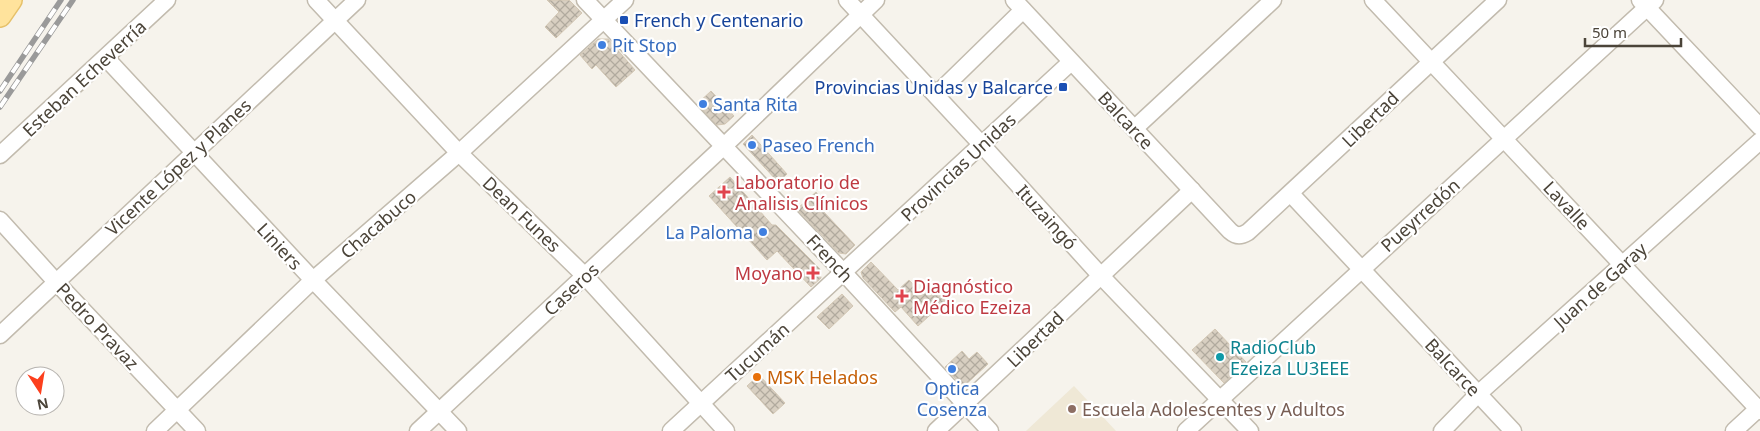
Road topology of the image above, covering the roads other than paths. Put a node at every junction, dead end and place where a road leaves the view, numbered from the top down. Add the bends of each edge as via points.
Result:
1 (11, 0) edge
2 (167, 0) edge
3 (316, 0) edge
4 (357, 0) edge
5 (585, 0) edge
6 (625, 0) edge
7 (847, 0) edge
8 (876, 0) edge
9 (1273, 0) edge
10 (1373, 0) edge
11 (1498, 0) edge
12 (1647, 2) edge
13 (1019, 5) edge
14 (860, 14) junction
15 (0, 16) edge
16 (334, 20) junction
17 (604, 20) junction
18 (106, 58) junction
19 (1431, 61) junction
20 (1071, 62) junction
21 (936, 96) junction
22 (1760, 127) edge
23 (1135, 128) junction
24 (1504, 138) junction
25 (1760, 141) edge
26 (982, 145) junction
27 (724, 146) junction
28 (193, 152) junction
29 (459, 153) junction
30 (0, 155) edge
31 (1192, 190) junction
32 (1291, 194) junction
33 (0, 220) edge
34 (1240, 236) joint
35 (1622, 265) junction
36 (1361, 268) junction
37 (844, 273) junction
38 (586, 276) junction
39 (1101, 276) junction
40 (313, 280) junction
41 (56, 283) junction
42 (0, 335) edge
43 (1478, 394) junction
44 (1220, 398) junction
45 (701, 403) junction
46 (966, 405) junction
47 (1759, 409) edge
48 (178, 411) junction
49 (439, 411) junction
50 (156, 431) edge
51 (197, 431) edge
52 (418, 431) edge
53 (458, 431) edge
54 (671, 431) edge
55 (726, 431) edge
56 (936, 431) edge
57 (990, 431) edge
58 (1186, 431) edge
59 (1250, 431) edge
60 (1442, 431) edge
61 (1513, 431) edge
62 (1734, 431) edge

1 - 15 main road
2 - 18 street, Esteban Echeverría
3 - 16 street, Dean Funes
4 - 16 street, Vicente López y Planes
5 - 17 street, French
6 - 17 street, Chacabuco
7 - 14 street, Ituzaingó
8 - 14 street, Caseros
9 - 23 street
10 - 19 street, Lavalle
11 - 19 street, Libertad
12 - 22 street
12 - 24 street, Pueyrredón
13 - 20 street, Balcarce
13 - 21 street
14 - 21 street, Ituzaingó
14 - 27 street, Caseros
16 - 28 street, Vicente López y Planes
16 - 29 street, Dean Funes
17 - 27 street, French
17 - 29 street, Chacabuco
18 - 28 street, Liniers
18 - 30 street, Esteban Echeverría
19 - 24 street, Lavalle
19 - 32 street, Libertad
20 - 23 street, Balcarce
20 - 26 street, Provincias Unidas
21 - 26 street, Ituzaingó
23 - 31 street, Balcarce
24 - 35 street, Lavalle
24 - 36 street, Pueyrredón
25 - 35 street, Juan de Garay
26 - 37 street, Provincias Unidas
26 - 39 street, Ituzaingó
27 - 37 street, French
27 - 38 street, Caseros
28 - 40 street, Liniers
28 - 41 street, Vicente López y Planes
29 - 38 street, Dean Funes
29 - 40 street, Chacabuco
31 - 34 street, Balcarce via 1230,231
31 - 39 street, Libertad
32 - 34 street, Libertad
32 - 36 street, Balcarce
33 - 41 street, Pedro Pravaz
35 - 43 street, Juan de Garay
35 - 47 street, Lavalle
36 - 43 street, Balcarce
36 - 44 street, Pueyrredón
37 - 45 street, Tucumán
37 - 46 street, French
38 - 45 street, Dean Funes
38 - 49 street, Caseros
39 - 44 street, Ituzaingó
39 - 46 street, Libertad
40 - 48 street, Chacabuco
40 - 49 street, Liniers
41 - 42 street, Vicente López y Planes
41 - 48 street, Pedro Pravaz
43 - 60 street, Juan de Garay
43 - 61 street, Balcarce
44 - 58 street, Pueyrredón
44 - 59 street, Ituzaingó
45 - 54 street, Tucumán
45 - 55 street, Dean Funes
46 - 56 street, Libertad
46 - 57 street, French
47 - 62 street
48 - 50 street, Chacabuco
48 - 51 street, Pedro Pravaz
49 - 52 street, Caseros
49 - 53 street, Liniers

